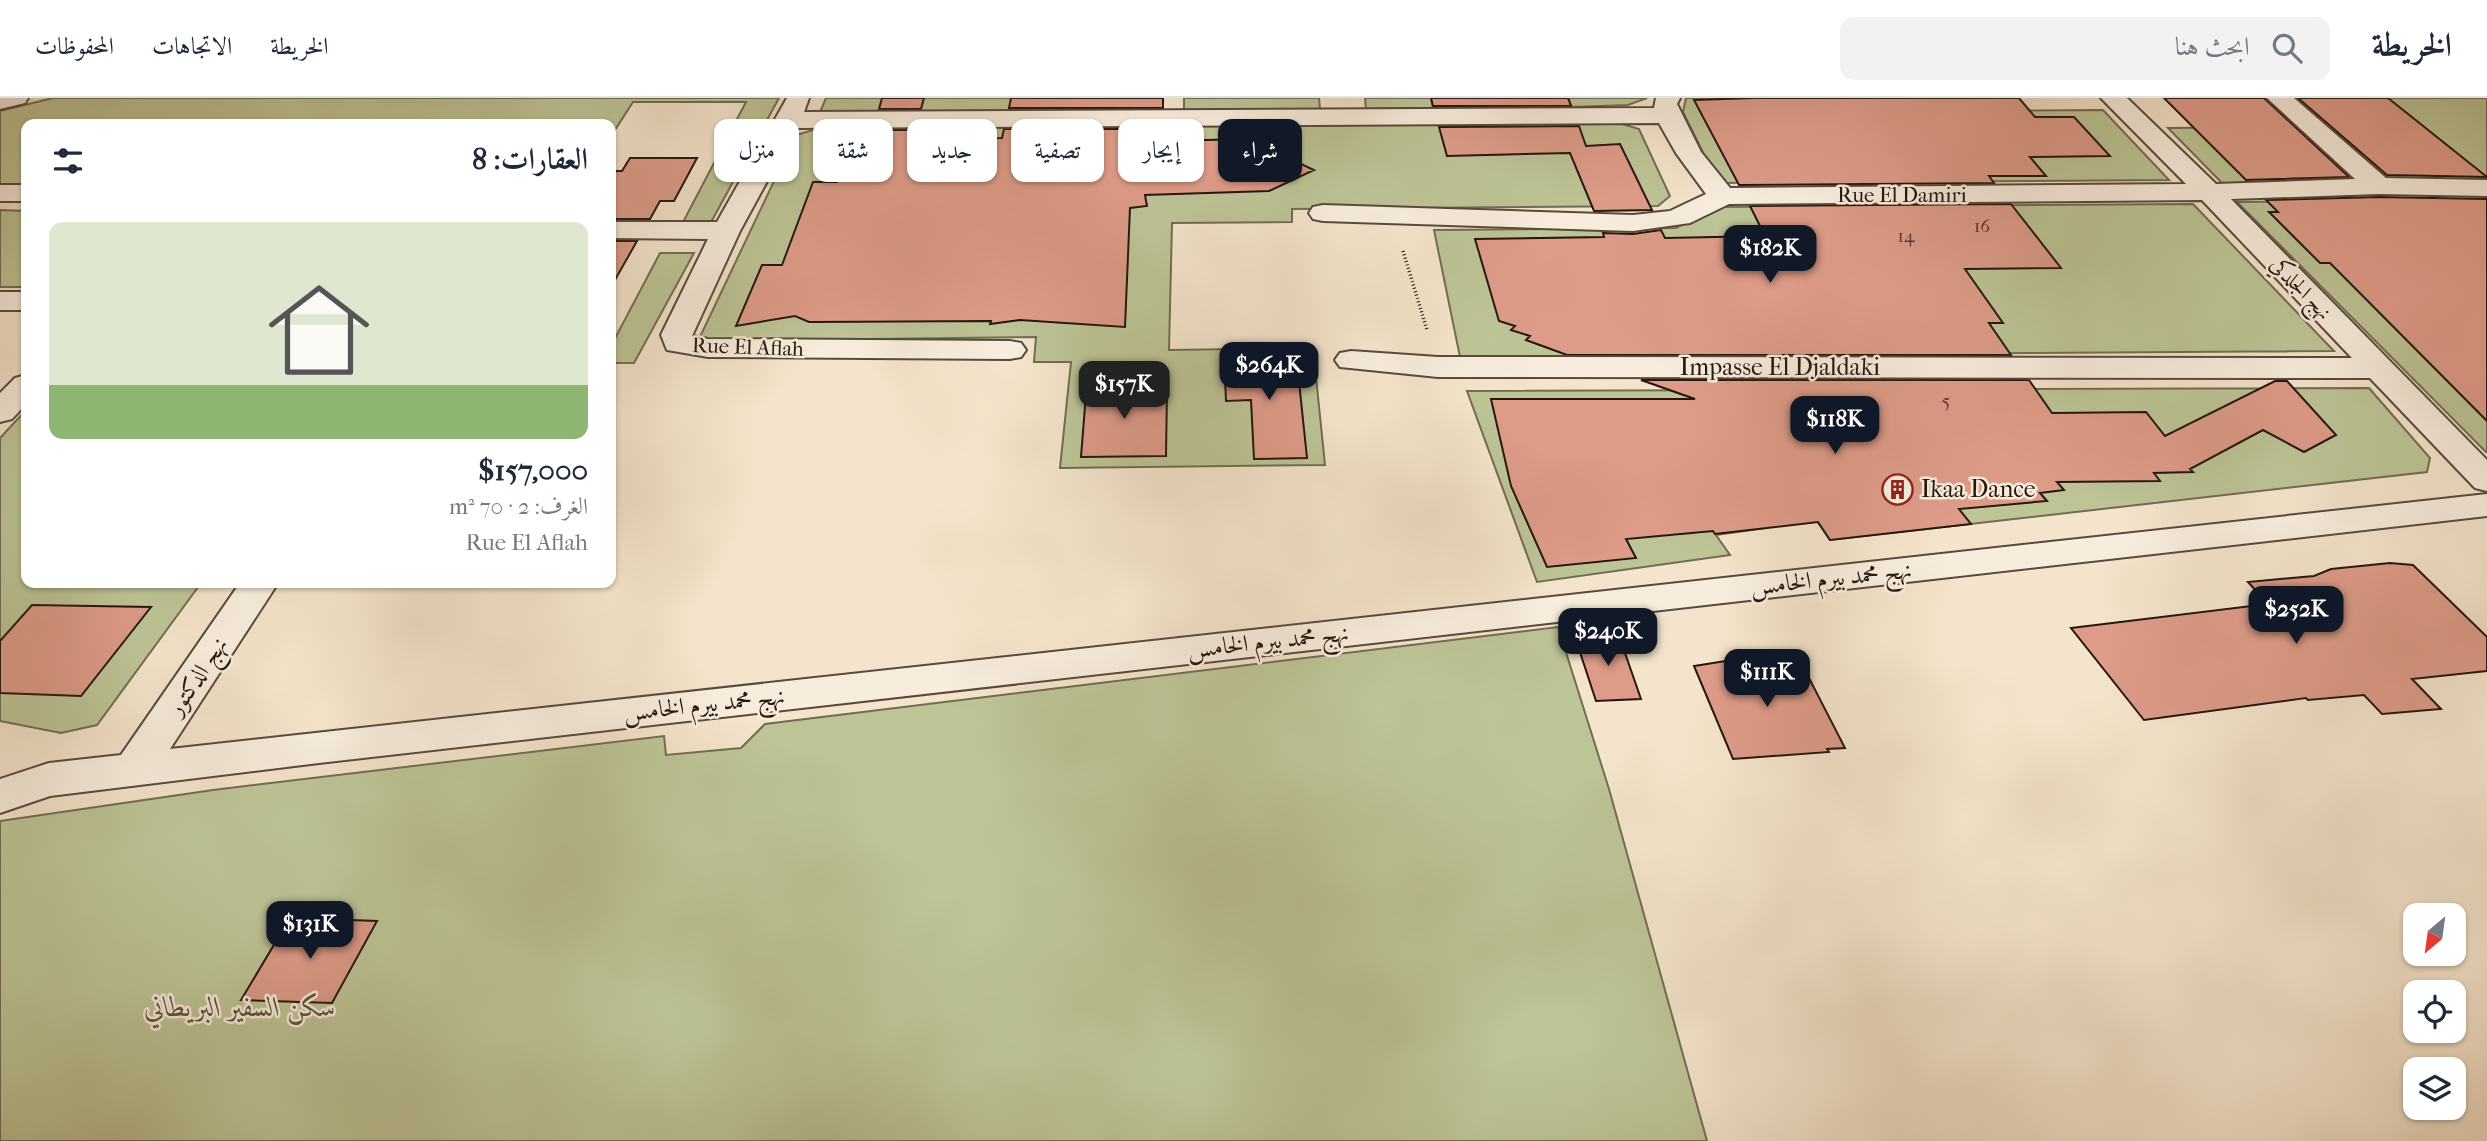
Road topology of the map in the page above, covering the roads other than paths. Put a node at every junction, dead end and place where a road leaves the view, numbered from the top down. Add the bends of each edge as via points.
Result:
1 (16, 98) edge
2 (2113, 98) edge
3 (2280, 98) edge
4 (0, 102) edge
5 (1348, 107) edge
6 (1668, 107) edge
7 (793, 109) edge
8 (2379, 187) junction
9 (2487, 188) edge
10 (2209, 192) junction
11 (0, 193) edge
12 (21, 193) edge
13 (1723, 196) junction
14 (1324, 213) dead end
15 (616, 230) edge
16 (726, 231) junction
17 (0, 301) edge
18 (21, 301) edge
19 (1010, 350) dead end
20 (1351, 360) dead end
21 (2377, 368) junction
22 (21, 390) edge
23 (0, 412) edge
24 (2487, 480) edge
25 (2487, 505) edge
26 (256, 588) edge
27 (134, 769) junction
28 (0, 771) edge
29 (49, 780) junction
30 (0, 796) edge

1 - 4 street
2 - 10 street, نهج الجلدكي
3 - 8 street
5 - 6 street
5 - 7 street
6 - 13 street via 1699,168
7 - 16 street, Rue El Aflah
8 - 9 street, Rue El Damiri
8 - 10 street, Rue El Damiri
10 - 13 street, Rue El Damiri
10 - 21 street, نهج الجلدكي
11 - 12 street
13 - 14 street, Rue El Damiri via 1692,214 1668,221
15 - 16 street
16 - 19 street, Rue El Aflah via 676,335 678,344
17 - 18 street
20 - 21 street, Impasse El Djaldaki via 1438,367
21 - 24 street, نهج الجلدكي
22 - 23 street
25 - 27 street, نهج محمد بيرم الخامس
26 - 27 street, نهج الدكتور
27 - 29 street, نهج محمد بيرم الخامس
28 - 29 street
29 - 30 street

